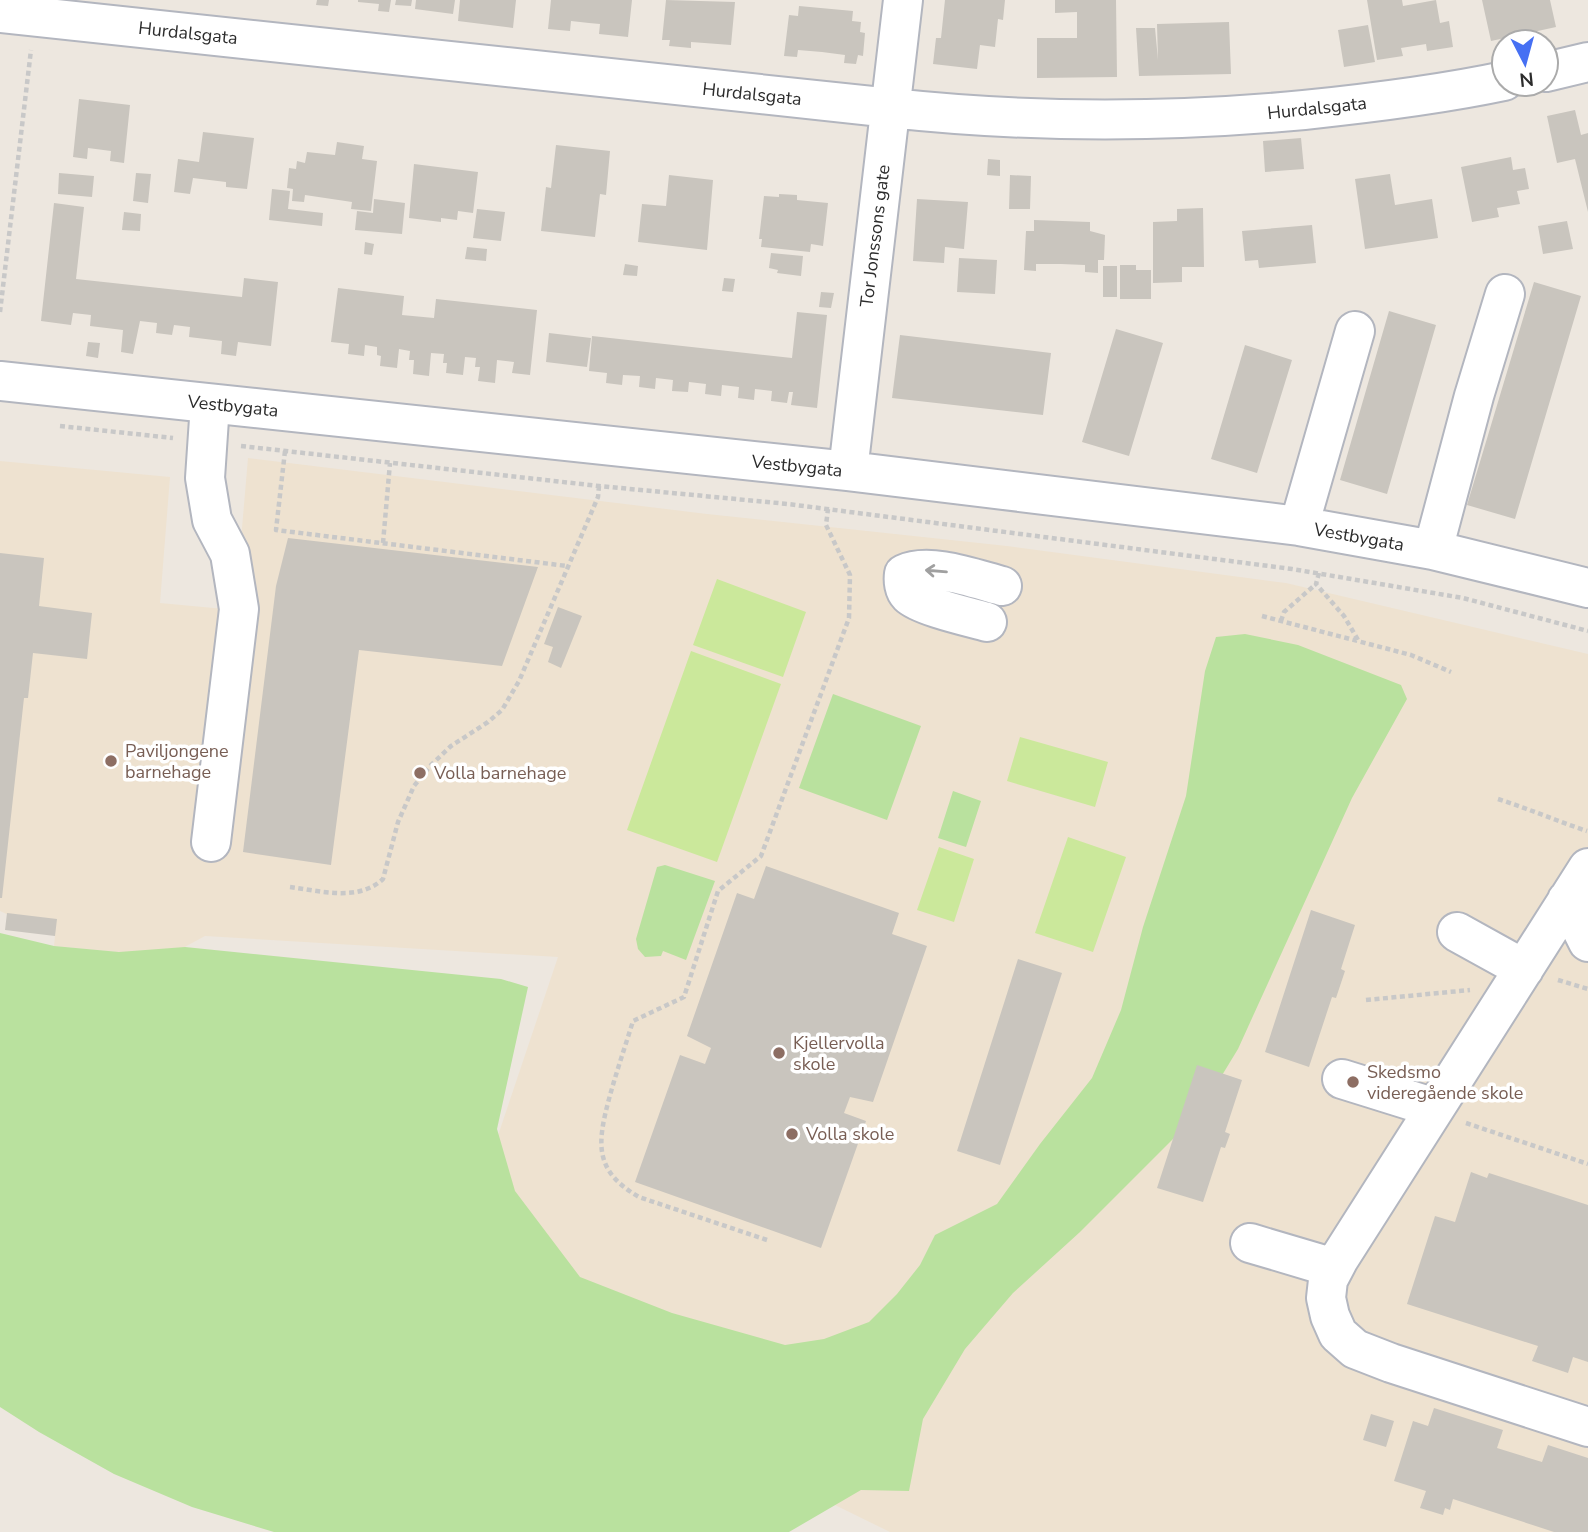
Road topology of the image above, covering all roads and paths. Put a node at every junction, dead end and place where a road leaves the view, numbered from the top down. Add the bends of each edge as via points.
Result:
1 (903, 0) edge
2 (17, 15) edge
3 (1588, 62) edge
4 (1560, 69) edge
5 (1490, 84) edge
6 (891, 108) junction
7 (1505, 293) dead end
8 (0, 312) edge
9 (1355, 331) dead end
10 (0, 381) edge
11 (210, 404) junction
12 (52, 425) dead end
13 (208, 442) junction
14 (285, 451) junction
15 (390, 463) junction
16 (848, 471) junction
17 (599, 486) junction
18 (828, 509) junction
19 (1299, 526) junction
20 (383, 543) junction
21 (1433, 550) junction
22 (567, 566) junction
23 (1319, 573) junction
24 (1316, 584) junction
25 (1002, 586) dead end
26 (1588, 588) edge
27 (1262, 616) dead end
28 (1281, 621) junction
29 (987, 622) dead end
30 (1588, 631) edge
31 (1358, 641) junction
32 (1451, 671) dead end
33 (1498, 799) dead end
34 (1588, 832) edge
35 (211, 842) dead end
36 (1588, 868) edge
37 (290, 887) dead end
38 (1567, 901) junction
39 (1457, 932) dead end
40 (1588, 942) edge
41 (1518, 977) junction
42 (1366, 1000) dead end
43 (1342, 1079) dead end
44 (1434, 1110) junction
45 (1588, 1164) edge
46 (767, 1240) dead end
47 (1250, 1243) dead end
48 (1334, 1268) junction
49 (1588, 1427) edge

1 - 6 street, Tor Jonssons gate
2 - 6 street, Hurdalsgata
2 - 8 path via 22,142
3 - 4 street
5 - 6 street, Hurdalsgata via 1342,106 1166,120 1003,118
6 - 16 street, Tor Jonssons gate
7 - 21 street
9 - 19 street
10 - 11 street, Vestbygata
11 - 13 street
11 - 16 street, Vestbygata
12 - 13 path
13 - 14 path
13 - 35 street via 205,478 212,520 230,554 239,609
14 - 15 path
14 - 20 path via 276,530
15 - 17 path
15 - 20 path
16 - 19 street, Vestbygata
17 - 18 path
17 - 22 path
18 - 23 path
18 - 46 path via 825,525 850,575 849,618 761,856 718,891 684,997 633,1021 600,1133 602,1155 623,1188
19 - 21 street, Vestbygata
20 - 22 path
21 - 26 street, Vestbygata
22 - 37 path via 519,681 502,710 451,746 414,786 398,822 383,879 354,893
23 - 24 path
23 - 30 path via 1463,598
24 - 28 path via 1284,612
24 - 31 path via 1344,616
25 -> 29 street via 949,572 915,569 904,575 907,594 919,601
27 - 28 path
28 - 31 path
31 - 32 path
33 - 34 path
36 - 38 street
38 - 40 street
38 - 41 street
39 - 41 street
41 - 42 path
41 - 44 street
43 - 44 street
44 - 45 path
44 - 48 street
47 - 48 street
48 - 49 street via 1326,1298 1330,1316 1338,1334 1355,1349

